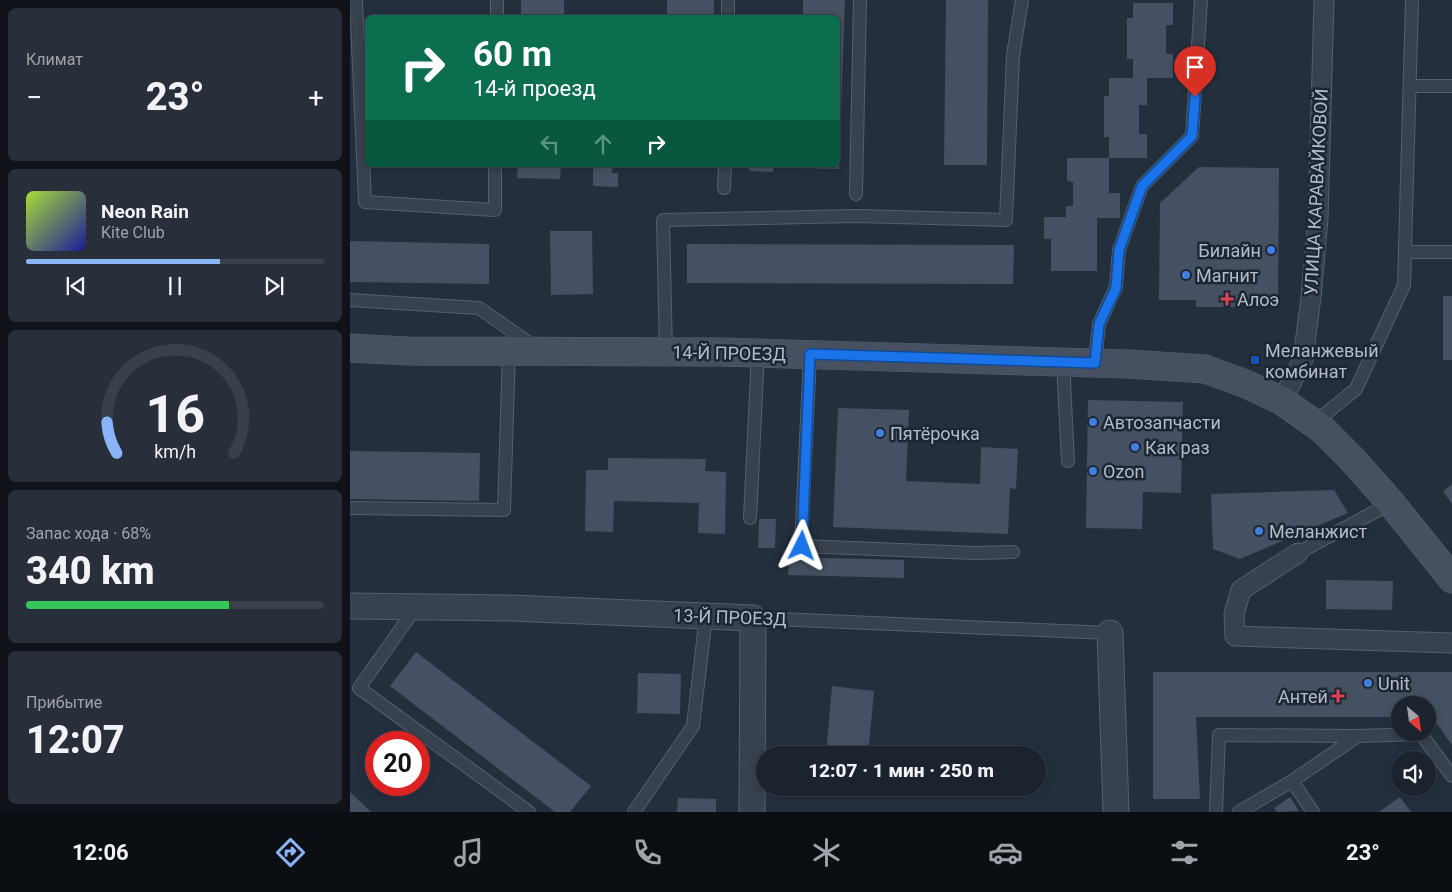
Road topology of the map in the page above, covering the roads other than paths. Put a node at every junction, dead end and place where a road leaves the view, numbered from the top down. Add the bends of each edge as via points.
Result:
1 (356, 0) edge
2 (497, 0) edge
3 (728, 0) edge
4 (860, 0) edge
5 (1022, 0) edge
6 (1201, 0) edge
7 (1324, 0) edge
8 (1412, 0) edge
9 (497, 15) edge
10 (728, 15) edge
11 (1410, 86) junction
12 (1452, 86) edge
13 (495, 167) edge
14 (725, 167) edge
15 (724, 188) dead end
16 (856, 194) dead end
17 (1405, 252) junction
18 (1452, 252) edge
19 (350, 300) edge
20 (350, 348) edge
21 (509, 351) junction
22 (541, 352) junction
23 (666, 352) junction
24 (758, 353) junction
25 (810, 354) junction
26 (1063, 362) junction
27 (1095, 363) junction
28 (1282, 401) junction
29 (1314, 423) junction
30 (1068, 461) dead end
31 (1391, 503) junction
32 (350, 508) edge
33 (750, 518) dead end
34 (1013, 552) dead end
35 (1298, 553) joint
36 (1452, 579) edge
37 (350, 606) edge
38 (417, 606) junction
39 (706, 616) junction
40 (753, 618) junction
41 (1110, 633) joint
42 (1452, 643) edge
43 (1358, 736) junction
44 (1452, 776) edge
45 (1292, 781) junction
46 (530, 812) edge
47 (634, 812) edge
48 (752, 812) edge
49 (1116, 812) edge
50 (1216, 812) edge
51 (1239, 812) edge
52 (1313, 812) edge

1 - 13 lane via 364,202 495,210
2 - 9 lane
3 - 10 lane
4 - 16 lane
5 - 23 lane via 1013,55 1006,220 856,216 663,220
6 - 27 lane via 1192,136 1142,186 1119,250 1116,288 1099,324
7 - 28 street, УЛИЦА КАРАВАЙКОВОЙ via 1318,218 1311,297 1303,359
8 - 11 lane
11 - 12 lane
11 - 17 lane
14 - 15 lane
17 - 18 lane
17 - 29 lane via 1404,285 1356,389
19 - 22 lane via 479,308
20 - 21 main road, 14-Й ПРОЕЗД
21 - 22 main road, 14-Й ПРОЕЗД
21 - 32 lane via 504,510
22 - 23 main road, 14-Й ПРОЕЗД
23 - 24 main road, 14-Й ПРОЕЗД
24 - 25 main road, 14-Й ПРОЕЗД
24 - 33 lane
25 - 26 main road, 14-Й ПРОЕЗД
25 - 34 lane via 802,546
26 - 27 main road, 14-Й ПРОЕЗД
26 - 30 lane
27 - 28 main road, 14-Й ПРОЕЗД via 1205,369
28 - 29 main road
29 - 31 main road via 1352,458
31 - 35 lane
31 - 36 main road
35 - 42 street via 1241,590 1234,614 1236,636
37 - 38 street, 13-Й ПРОЕЗД
38 - 39 street, 13-Й ПРОЕЗД
38 - 46 lane via 359,688
39 - 40 street, 13-Й ПРОЕЗД
39 - 47 lane via 693,726
40 - 41 lane, 13-Й ПРОЕЗД
40 - 48 street
41 - 49 street
43 - 44 lane via 1421,734
43 - 45 lane
43 - 50 lane via 1219,735
45 - 51 lane
45 - 52 lane

